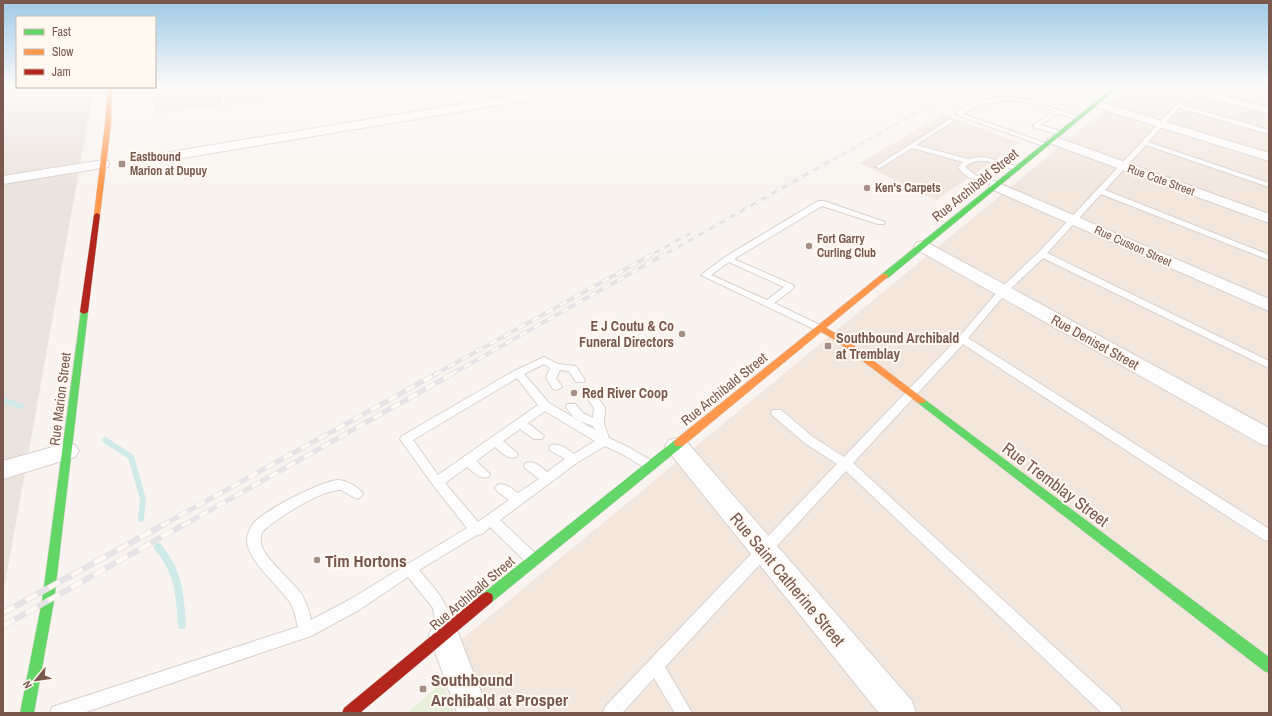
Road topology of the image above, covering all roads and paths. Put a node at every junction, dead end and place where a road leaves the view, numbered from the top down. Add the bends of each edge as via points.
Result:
1 (108, 120) edge
2 (386, 120) edge
3 (982, 120) edge
4 (1044, 120) edge
5 (1076, 120) edge
6 (1150, 120) edge
7 (1165, 120) edge
8 (1228, 120) edge
9 (950, 121) dead end
10 (1162, 124) junction
11 (1269, 132) edge
12 (1053, 139) junction
13 (1145, 144) junction
14 (911, 146) junction
15 (164, 157) dead end
16 (1269, 157) edge
17 (967, 161) junction
18 (103, 164) junction
19 (1124, 166) junction
20 (878, 167) dead end
21 (1018, 168) junction
22 (3, 180) edge
23 (997, 185) junction
24 (1269, 185) edge
25 (1101, 191) junction
26 (1269, 219) edge
27 (1073, 220) junction
28 (881, 222) dead end
29 (922, 246) junction
30 (1042, 254) junction
31 (1269, 258) edge
32 (728, 259) junction
33 (1003, 291) junction
34 (767, 304) junction
35 (1269, 306) edge
36 (821, 329) junction
37 (962, 339) junction
38 (1269, 365) edge
39 (556, 367) junction
40 (518, 373) junction
41 (580, 380) dead end
42 (557, 387) dead end
43 (910, 393) junction
44 (593, 399) dead end
45 (545, 406) junction
46 (571, 407) dead end
47 (777, 413) dead end
48 (520, 423) junction
49 (598, 424) junction
50 (538, 436) dead end
51 (1269, 438) edge
52 (495, 441) junction
53 (604, 441) junction
54 (677, 446) junction
55 (555, 448) dead end
56 (67, 451) junction
57 (512, 454) dead end
58 (574, 459) junction
59 (468, 461) junction
60 (845, 463) junction
61 (530, 466) dead end
62 (651, 466) junction
63 (3, 470) edge
64 (484, 474) dead end
65 (548, 479) junction
66 (437, 482) junction
67 (501, 488) dead end
68 (357, 494) dead end
69 (519, 500) junction
70 (491, 520) junction
71 (477, 530) junction
72 (1269, 536) edge
73 (764, 550) junction
74 (533, 560) junction
75 (410, 569) junction
76 (306, 631) junction
77 (444, 635) junction
78 (656, 666) junction
79 (1269, 666) edge
80 (26, 713) edge
81 (58, 713) edge
82 (349, 713) edge
83 (473, 713) edge
84 (611, 713) edge
85 (684, 713) edge
86 (900, 713) edge
87 (1114, 713) edge

1 - 18 main road, Rue Marion Street
2 - 15 street
3 - 12 lane
4 - 12 lane via 1035,126
5 - 12 main road, Rue Archibald Street
6 - 10 street
7 - 10 lane
8 - 11 lane
9 - 14 lane
10 - 13 lane
10 - 16 street
12 - 19 street, Rue Cote Street
12 - 21 main road, Rue Archibald Street
13 - 19 lane
13 - 24 lane
14 - 17 lane
14 - 20 lane
17 - 21 lane via 987,160
17 - 23 lane via 960,167 964,172
18 - 22 street
18 - 56 main road, Rue Marion Street
19 - 25 lane
19 - 26 street, Rue Cote Street
21 - 23 main road, Rue Archibald Street
23 - 27 street, Rue Cusson Street
23 - 29 main road, Rue Archibald Street
25 - 27 lane
25 - 31 lane
27 - 30 lane
27 - 35 street, Rue Cusson Street
28 - 32 lane via 821,203
29 - 33 street, Rue Deniset Street
29 - 36 main road, Rue Archibald Street
30 - 33 lane
30 - 38 lane
32 - 34 lane via 705,275
32 - 34 lane via 790,287
33 - 37 lane
33 - 51 street, Rue Deniset Street
34 - 36 lane
36 - 43 main road, Rue Tremblay Street via 838,338
36 - 54 main road, Rue Archibald Street
37 - 43 lane
37 - 72 lane
39 - 40 lane via 544,360
39 - 41 lane via 572,368
39 - 42 lane via 551,378
40 - 45 lane
40 - 66 lane via 406,439
43 - 60 lane
43 - 79 main road, Rue Tremblay Street
44 - 49 lane via 600,408
45 - 48 lane
45 - 53 lane
46 - 49 lane via 579,416
47 - 60 lane via 809,440
48 - 50 lane
48 - 52 lane
49 - 53 lane
52 - 57 lane
52 - 59 lane
53 - 58 lane
53 - 62 lane
54 - 62 main road, Rue Archibald Street
54 - 73 street, Rue Saint Catherine Street
55 - 58 lane
56 - 63 street
56 - 80 main road, Rue Marion Street via 48,601
58 - 65 lane
59 - 64 lane
59 - 66 lane
60 - 73 lane
60 - 87 lane
61 - 65 lane
62 - 74 main road, Rue Archibald Street
65 - 69 lane
66 - 71 lane
67 - 69 lane
68 - 76 lane via 341,486 322,490 257,528 254,537 257,549 299,604
69 - 70 lane
70 - 71 lane
70 - 74 lane
71 - 75 lane
73 - 78 lane
73 - 86 street, Rue Saint Catherine Street
74 - 77 main road, Rue Archibald Street
75 - 76 lane via 354,605
75 - 77 lane via 440,606
76 - 81 lane
77 - 82 main road, Rue Archibald Street
77 - 83 street
78 - 84 lane
78 - 85 lane

